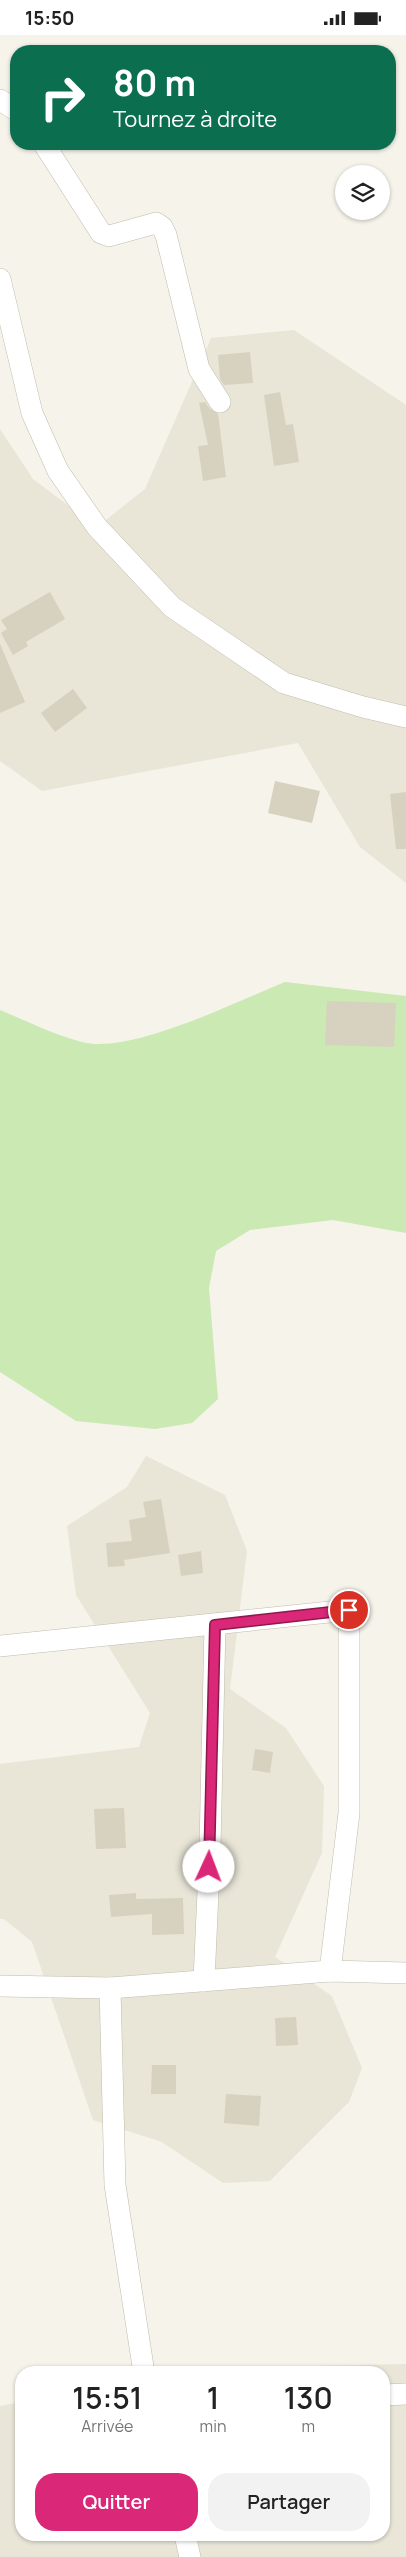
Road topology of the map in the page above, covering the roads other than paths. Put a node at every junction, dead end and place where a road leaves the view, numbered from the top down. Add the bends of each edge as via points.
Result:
1 (48, 150) edge
2 (0, 279) edge
3 (220, 402) dead end
4 (406, 717) edge
5 (215, 1625) junction
6 (0, 1647) edge
7 (330, 1971) junction
8 (406, 1973) edge
9 (204, 1981) junction
10 (0, 1986) edge
11 (110, 1988) junction
12 (143, 2366) edge
13 (390, 2395) edge
14 (406, 2395) edge
15 (186, 2541) edge
16 (190, 2557) edge

1 - 3 street via 101,233 109,236 156,223 162,227 199,369
2 - 4 street via 32,413 58,471 104,535 172,607 284,683
5 - 6 street
5 - 7 street via 349,1610 350,1813
5 - 9 street
7 - 8 street
7 - 9 street
9 - 11 street
10 - 11 street
11 - 12 street via 115,2185
13 - 14 street
15 - 16 street

